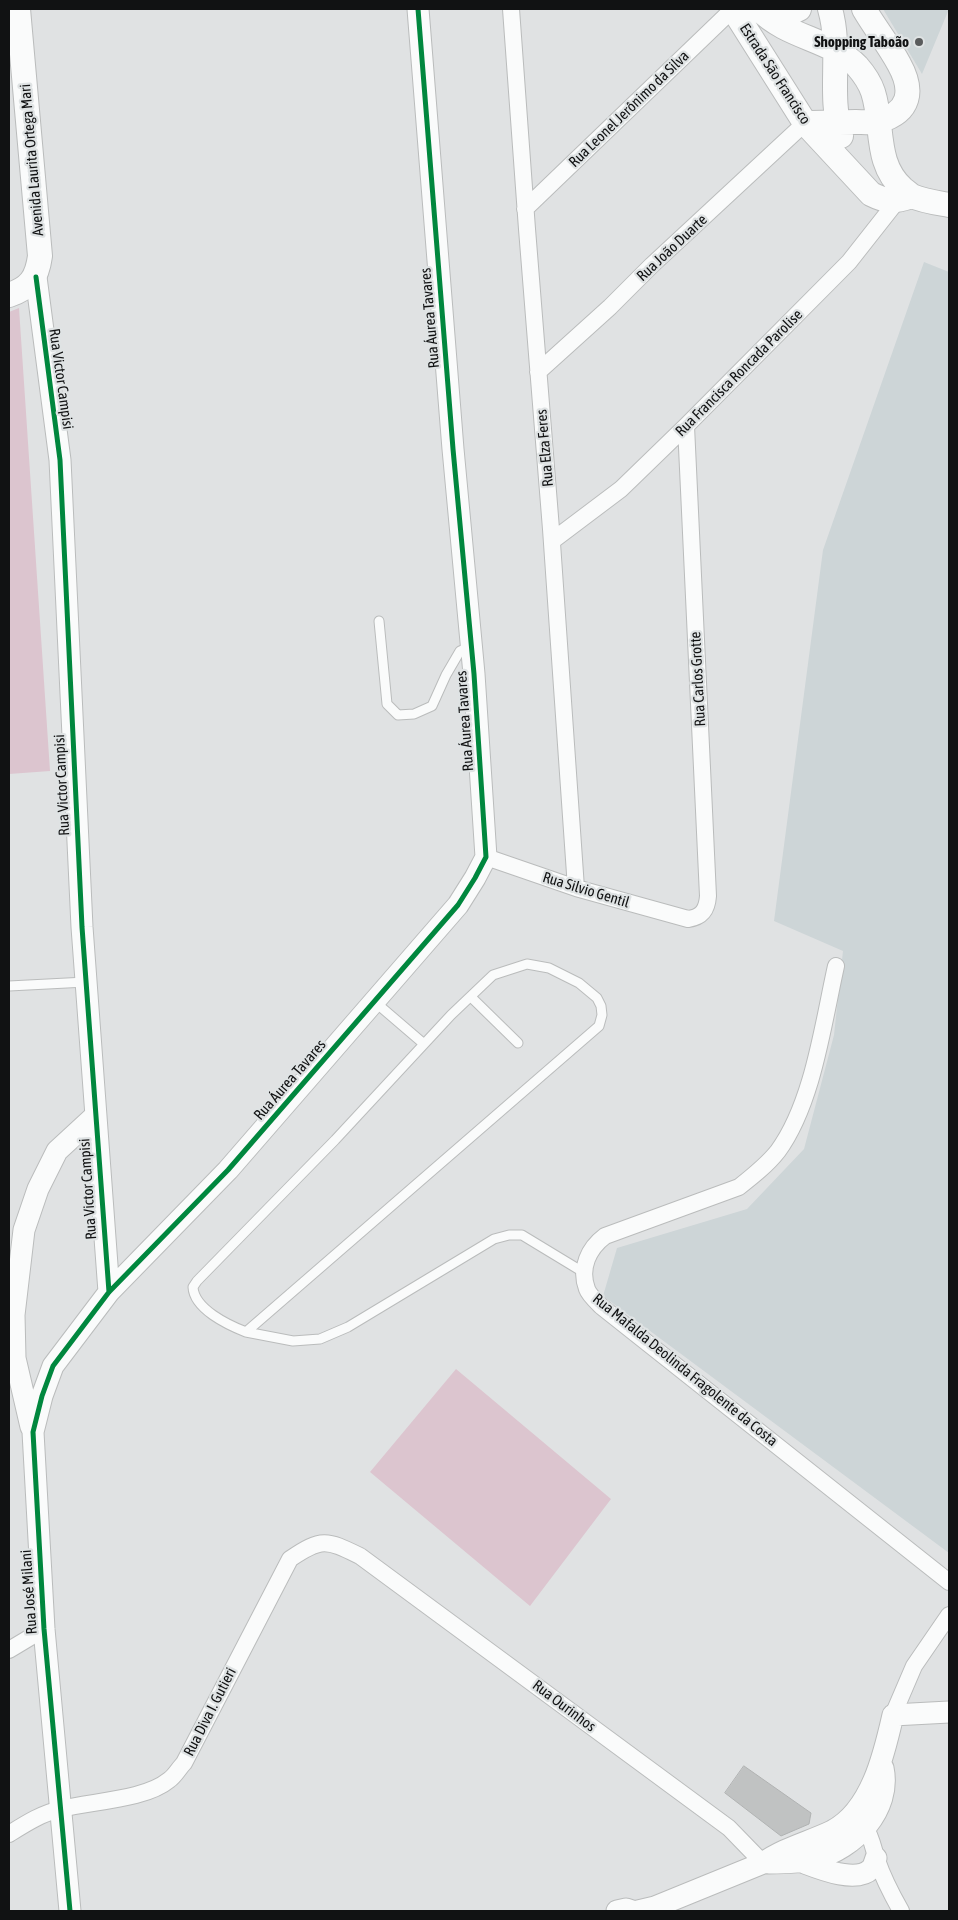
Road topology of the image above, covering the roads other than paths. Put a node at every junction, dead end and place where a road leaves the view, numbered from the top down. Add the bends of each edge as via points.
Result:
1 (18, 9) edge
2 (418, 9) edge
3 (511, 9) edge
4 (733, 9) edge
5 (759, 9) edge
6 (799, 9) edge
7 (830, 9) edge
8 (864, 9) edge
9 (837, 50) junction
10 (878, 121) junction
11 (836, 122) junction
12 (805, 123) junction
13 (852, 174) junction
14 (902, 193) junction
15 (949, 206) edge
16 (525, 209) junction
17 (36, 277) junction
18 (9, 295) edge
19 (538, 372) junction
20 (686, 426) junction
21 (552, 540) junction
22 (378, 620) dead end
23 (472, 645) junction
24 (486, 857) junction
25 (576, 888) junction
26 (688, 919) joint
27 (836, 966) dead end
28 (86, 982) junction
29 (9, 986) edge
30 (471, 998) junction
31 (374, 1002) junction
32 (518, 1043) dead end
33 (424, 1044) junction
34 (95, 1116) junction
35 (584, 1272) junction
36 (109, 1292) junction
37 (246, 1332) junction
38 (32, 1432) junction
39 (360, 1556) joint
40 (949, 1582) edge
41 (949, 1615) edge
42 (44, 1629) junction
43 (9, 1650) edge
44 (949, 1712) edge
45 (893, 1716) junction
46 (882, 1762) junction
47 (60, 1809) junction
48 (865, 1827) junction
49 (9, 1834) edge
50 (804, 1852) junction
51 (876, 1858) junction
52 (763, 1863) junction
53 (648, 1910) edge
54 (70, 1911) edge
55 (617, 1911) edge
56 (632, 1911) edge
57 (901, 1911) edge

1 - 17 main road, Avenida Laurita Ortega Mari via 40,242
2 - 23 street, Rua Áurea Tavares
3 - 16 street, Rua Elza Feres
4 - 12 main road, Estrada São Francisco
4 - 16 street, Rua Leonel Jerônimo da Silva
5 - 6 main road via 779,14
5 - 9 main road, Estrada São Francisco via 782,26
7 - 9 main road
8 - 10 main road via 900,65 908,97 895,114
9 - 10 main road, Estrada São Francisco via 868,80 874,93
9 - 11 main road via 833,84
10 - 11 main road
10 - 14 main road, Estrada São Francisco via 882,153
11 - 12 main road
11 - 13 main road
12 - 13 main road, Estrada São Francisco
12 - 19 street, Rua João Duarte
13 - 14 main road, Estrada São Francisco via 870,194 883,200
14 - 15 main road, Estrada São Francisco
14 - 20 street, Rua Francisca Roncada Parolise via 849,262
16 - 19 street, Rua Elza Feres
17 - 18 main road
17 - 28 street, Rua Victor Campisi via 60,460
19 - 21 street, Rua Elza Feres
20 - 21 street, Rua Francisca Roncada Parolise via 621,490
20 - 26 street, Rua Carlos Grotte via 708,896 704,912 697,918
21 - 25 street, Rua Elza Feres
22 - 23 lane via 387,704 398,715 414,714 432,706 460,652
23 - 24 street, Rua Áurea Tavares
24 - 25 street, Rua Silvio Gentil
24 - 31 street, Rua Áurea Tavares via 458,905
25 - 26 street, Rua Silvio Gentil
27 - 35 street via 801,1110 778,1150 739,1187 605,1236 595,1244
28 - 29 lane
28 - 34 street, Rua Victor Campisi
30 - 32 lane
30 - 33 lane
30 - 37 lane via 493,975 527,964 549,968 579,983 597,998 602,1015 599,1026
31 - 33 lane
31 - 36 street, Rua Áurea Tavares via 228,1170
33 - 37 lane via 197,1281 194,1288 196,1300 222,1322
34 - 36 street, Rua Victor Campisi
34 - 38 street, Rua José Milani via 58,1151 38,1189 24,1230 14,1315 15,1349
35 - 37 lane via 522,1235 509,1235 494,1239 348,1327 320,1338 293,1341
35 - 40 street, Rua Mafalda Deolinda Fragolente da Costa via 587,1290 602,1307
36 - 38 street, Rua José Milani via 53,1366
38 - 42 street, Rua José Milani
39 - 47 street, Rua Diva I. Gutieri via 332,1542 304,1549 290,1559 184,1763 170,1780 154,1789 120,1798
39 - 52 street, Rua Ourinhos via 729,1828
41 - 45 street via 914,1666
42 - 43 street
42 - 47 street, Rua José Milani
44 - 45 street
45 - 46 street
46 - 48 street via 885,1778 882,1798 876,1814
46 - 50 street via 850,1818
47 - 49 street, Rua Diva I. Gutieri
47 - 54 street, Rua José Milani
48 - 50 street via 859,1825
48 - 51 street via 874,1843
50 - 51 street via 829,1872 844,1875 871,1869
50 - 52 street via 777,1853
51 - 57 street
52 - 53 street
55 - 56 street

